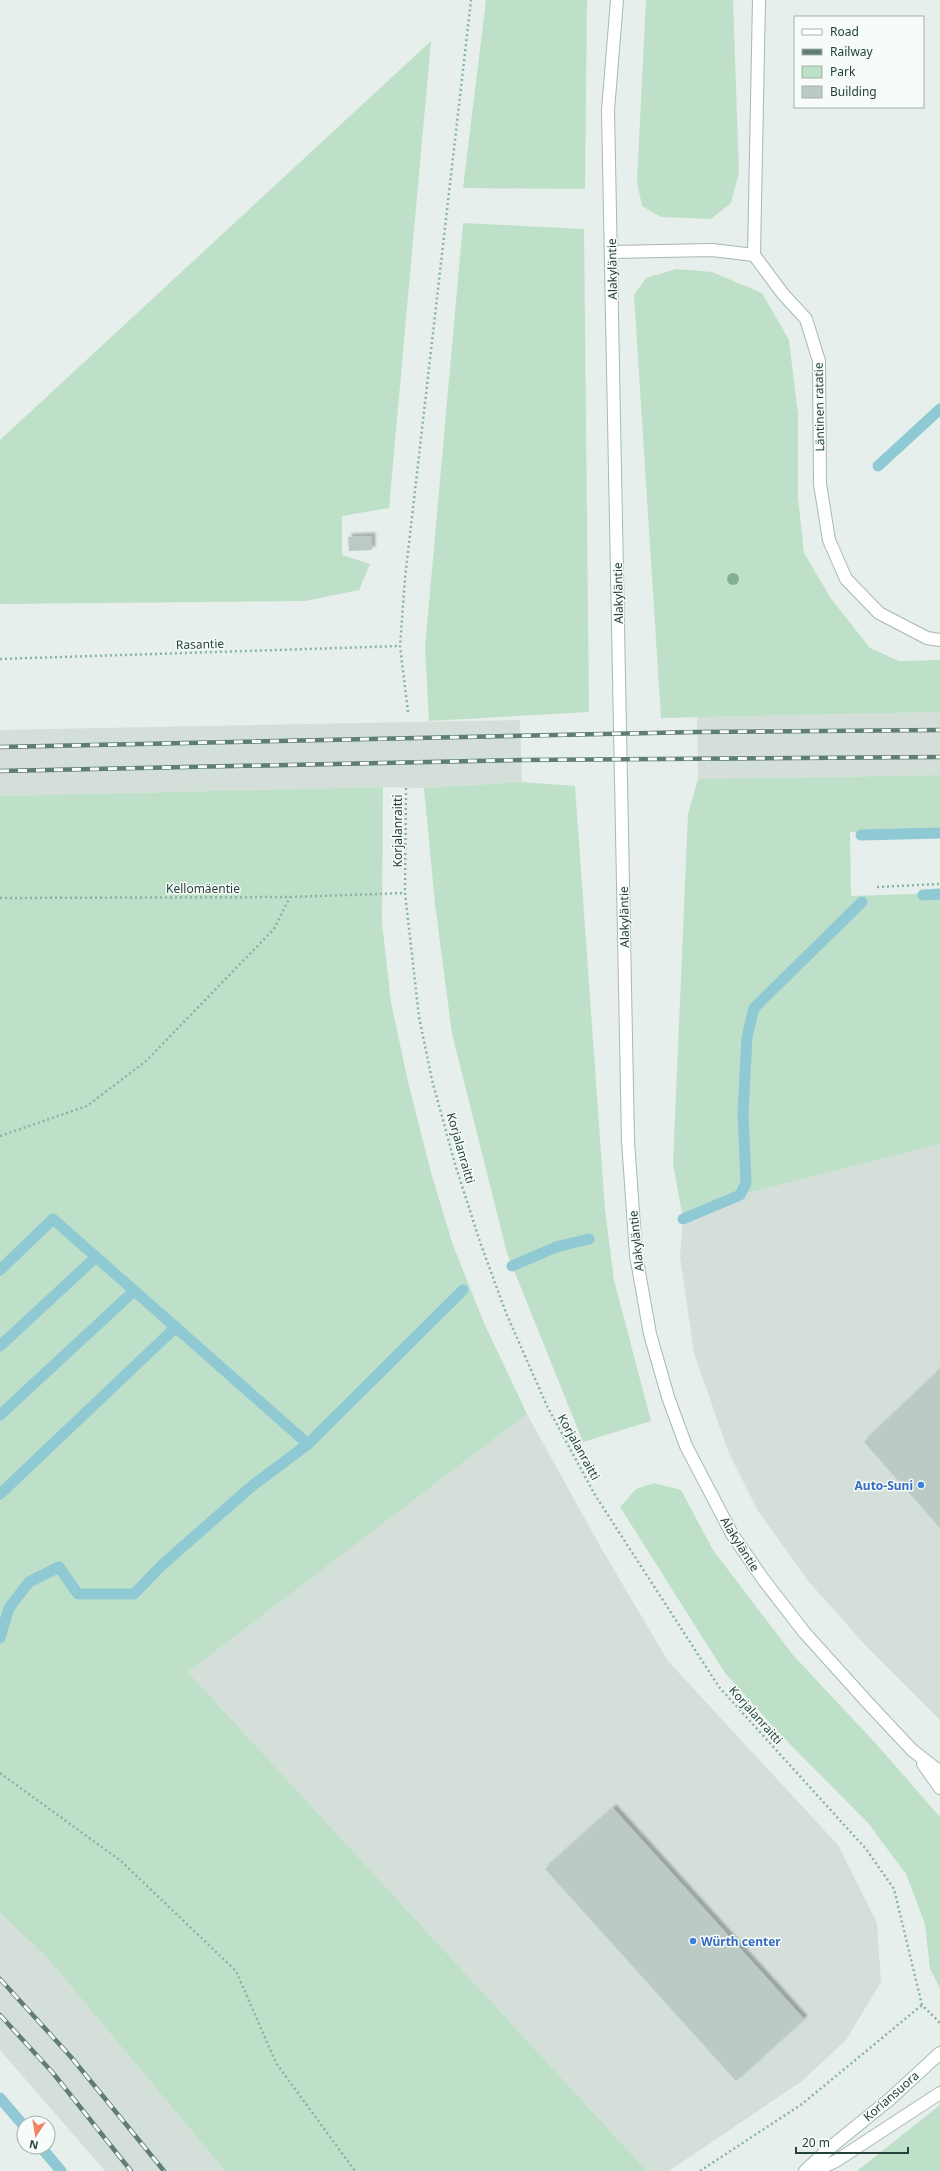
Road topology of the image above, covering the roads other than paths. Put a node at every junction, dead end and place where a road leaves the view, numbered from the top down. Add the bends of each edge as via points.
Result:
1 (616, 0) edge
2 (760, 0) edge
3 (612, 252) junction
4 (754, 255) junction
5 (940, 640) edge
6 (912, 1750) junction
7 (940, 1772) edge
8 (940, 1788) edge
9 (940, 2052) edge
10 (940, 2093) edge
11 (805, 2171) edge
12 (814, 2171) edge

1 - 3 street, Alakyläntie via 608,110
2 - 4 street
3 - 4 street via 712,250
3 - 6 street, Alakyläntie via 628,1141 636,1255 650,1334 668,1398 686,1446 732,1534 804,1632
4 - 5 street, Läntinen ratatie via 783,294 806,319 819,361 820,484 829,540 846,579 879,613 927,638
6 - 7 street, Alakyläntie
6 - 8 street, Alakyläntie
9 - 11 street, Koriansuora via 890,2099
10 - 12 street, Koriansuora via 836,2161

